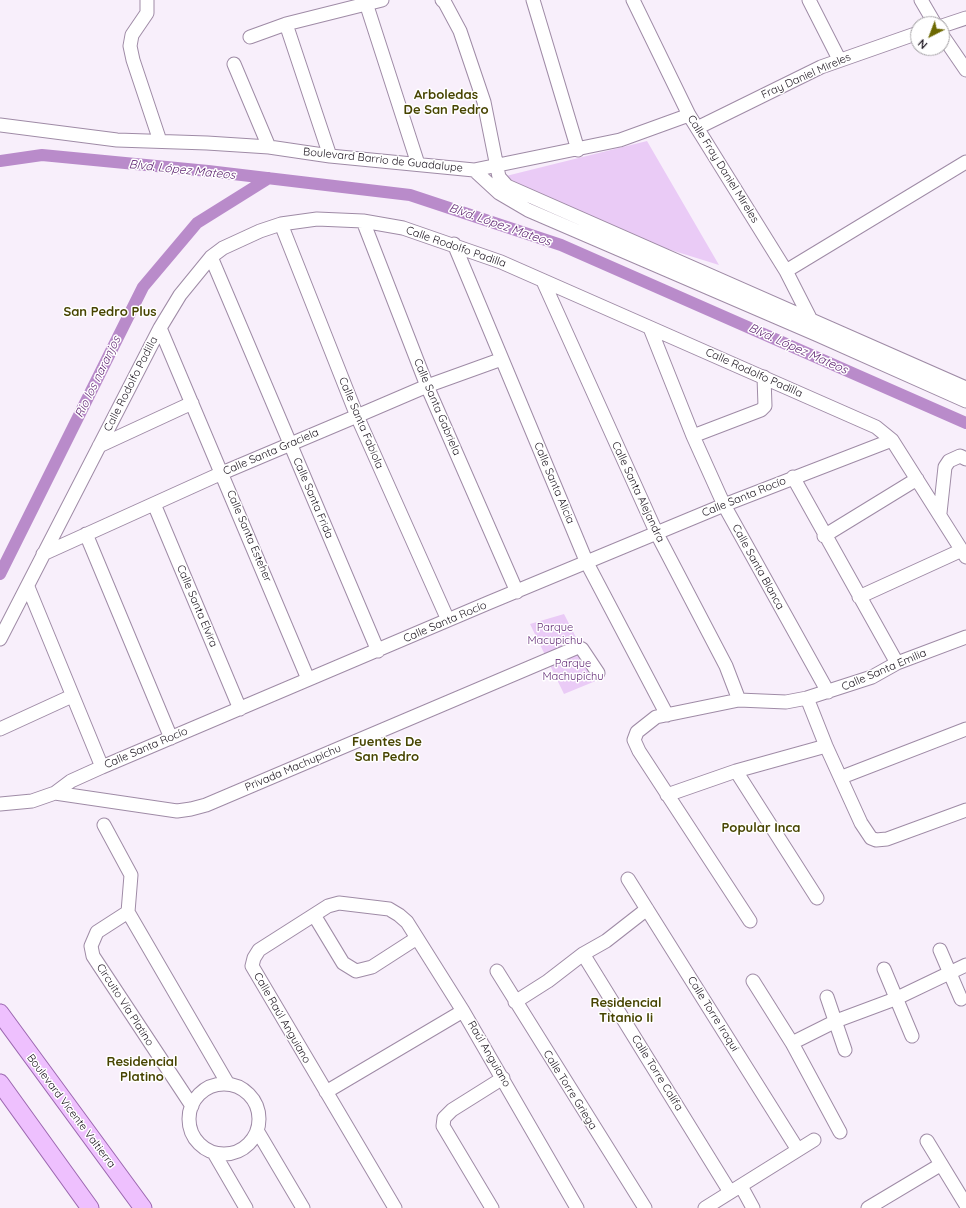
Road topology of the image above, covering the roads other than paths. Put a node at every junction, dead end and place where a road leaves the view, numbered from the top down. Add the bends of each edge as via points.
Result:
1 (147, 0) edge
2 (382, 0) edge
3 (442, 0) edge
4 (533, 0) edge
5 (633, 0) edge
6 (809, 0) edge
7 (921, 0) edge
8 (366, 3) junction
9 (930, 16) edge
10 (966, 18) edge
11 (950, 23) edge
12 (286, 24) junction
13 (910, 36) edge
14 (250, 37) dead end
15 (950, 47) edge
16 (839, 59) junction
17 (234, 64) dead end
18 (966, 70) edge
19 (689, 115) junction
20 (0, 125) edge
21 (698, 128) junction
22 (160, 141) junction
23 (269, 147) junction
24 (578, 150) junction
25 (330, 156) junction
26 (966, 162) edge
27 (418, 164) junction
28 (498, 165) junction
29 (474, 170) junction
30 (363, 221) junction
31 (281, 224) junction
32 (454, 244) junction
33 (211, 257) junction
34 (786, 271) junction
35 (543, 281) junction
36 (810, 319) junction
37 (160, 328) junction
38 (650, 328) junction
39 (818, 335) junction
40 (502, 359) junction
41 (764, 377) junction
42 (427, 386) junction
43 (966, 388) edge
44 (966, 401) edge
45 (192, 403) junction
46 (357, 416) junction
47 (693, 436) junction
48 (892, 440) junction
49 (290, 444) junction
50 (99, 446) junction
51 (966, 459) edge
52 (222, 473) junction
53 (793, 477) junction
54 (918, 479) junction
55 (154, 504) junction
56 (724, 505) junction
57 (940, 513) junction
58 (86, 534) junction
59 (657, 534) junction
60 (824, 536) junction
61 (964, 553) edge
62 (44, 554) junction
63 (587, 563) junction
64 (28, 587) junction
65 (517, 592) junction
66 (859, 597) junction
67 (448, 620) junction
68 (966, 637) edge
69 (0, 639) edge
70 (378, 651) junction
71 (897, 663) junction
72 (598, 673) dead end
73 (308, 680) junction
74 (828, 692) junction
75 (72, 696) junction
76 (807, 698) junction
77 (739, 700) junction
78 (240, 709) junction
79 (667, 715) junction
80 (0, 729) edge
81 (966, 729) edge
82 (171, 738) junction
83 (826, 746) junction
84 (102, 767) junction
85 (736, 771) junction
86 (842, 777) junction
87 (55, 794) junction
88 (668, 795) junction
89 (0, 804) edge
90 (966, 810) edge
91 (104, 825) dead end
92 (628, 879) dead end
93 (816, 898) dead end
94 (389, 909) joint
95 (647, 909) junction
96 (128, 912) junction
97 (314, 915) junction
98 (750, 921) dead end
99 (417, 938) junction
100 (940, 950) dead end
101 (583, 954) junction
102 (966, 965) edge
103 (884, 969) dead end
104 (497, 971) dead end
105 (950, 972) junction
106 (753, 981) dead end
107 (827, 997) dead end
108 (895, 998) junction
109 (961, 998) dead end
110 (515, 1002) junction
111 (463, 1011) junction
112 (0, 1013) edge
113 (836, 1021) junction
114 (912, 1036) dead end
115 (792, 1043) junction
116 (845, 1050) dead end
117 (503, 1078) junction
118 (0, 1083) edge
119 (228, 1084) junction
120 (326, 1092) junction
121 (192, 1106) junction
122 (258, 1132) junction
123 (840, 1132) dead end
124 (814, 1140) dead end
125 (927, 1141) dead end
126 (798, 1150) junction
127 (214, 1153) junction
128 (940, 1165) junction
129 (735, 1189) junction
130 (966, 1205) edge
131 (877, 1206) edge
132 (90, 1208) edge
133 (143, 1208) edge
134 (246, 1208) edge
135 (303, 1208) edge
136 (395, 1208) edge
137 (492, 1208) edge
138 (577, 1208) edge
139 (645, 1208) edge
140 (705, 1208) edge
141 (753, 1208) edge

1 - 22 street via 147,13 132,35 130,46
2 - 8 street
3 - 28 street via 460,31 482,95
4 - 24 street
5 - 19 street, Calle Fray Daniel Mireles
6 - 16 street
7 - 9 street
8 - 12 street
8 - 27 street
10 - 11 street
12 - 14 street
12 - 25 street
13 - 16 street, Fray Daniel Mireles
15 - 18 street
16 - 21 street, Fray Daniel Mireles
17 - 23 street
19 - 21 street, Calle Fray Daniel Mireles
19 - 24 street, Boulevard Barrio de Guadalupe via 620,140
20 - 22 street, Boulevard Barrio de Guadalupe via 117,140
21 - 34 street, Calle Fray Daniel Mireles
22 - 23 street, Boulevard Barrio de Guadalupe
23 - 25 street, Boulevard Barrio de Guadalupe
24 - 28 street, Boulevard Barrio de Guadalupe
25 - 27 street, Boulevard Barrio de Guadalupe
26 - 34 street
27 - 29 street, Boulevard Barrio de Guadalupe
28 - 29 street, Boulevard Barrio de Guadalupe
28 - 36 street via 499,177 507,186
29 - 39 street via 498,193 528,210
30 - 31 street, Calle Rodolfo Padilla via 317,219
30 - 32 street, Calle Rodolfo Padilla via 403,228
30 - 42 street, Calle Santa Gabriela
31 - 33 street, Calle Rodolfo Padilla via 237,241
31 - 46 street, Calle Santa Fabiola
32 - 35 street, Calle Rodolfo Padilla
32 - 40 street, Calle Santa Alicia
33 - 37 street, Calle Rodolfo Padilla via 180,295
33 - 49 street, Calle Santa Frida
34 - 36 street, Calle Fray Daniel Mireles
35 - 38 street, Calle Rodolfo Padilla
35 - 59 street, Calle Santa Alejandra
36 - 39 street, Calle Fray Daniel Mireles
36 - 43 street
37 - 45 street, Calle Santa Esteher
37 - 50 street, Calle Rodolfo Padilla
38 - 41 street, Calle Rodolfo Padilla
38 - 47 street, Calle Santa Blanca
39 - 44 street
40 - 42 street, Calle Santa Graciela
40 - 63 street, Calle Santa Alicia
41 - 47 street via 765,406 761,410
41 - 48 street, Calle Rodolfo Padilla via 876,427
42 - 46 street, Calle Santa Graciela
42 - 65 street, Calle Santa Gabriela
45 - 50 street
45 - 52 street, Calle Santa Esteher
46 - 49 street, Calle Santa Graciela
46 - 67 street, Calle Santa Fabiola
47 - 56 street, Calle Santa Blanca
48 - 53 street, Calle Santa Rocío
48 - 54 street
49 - 52 street, Calle Santa Graciela
49 - 70 street, Calle Santa Frida
50 - 62 street, Calle Rodolfo Padilla
51 - 57 street via 960,456 949,461 945,467
52 - 55 street, Calle Santa Graciela
52 - 73 street, Calle Santa Esteher
53 - 56 street, Calle Santa Rocío
53 - 60 street
54 - 57 street
54 - 60 street
55 - 58 street, Calle Santa Graciela
55 - 78 street, Calle Santa Elvira
56 - 59 street, Calle Santa Rocío
56 - 74 street, Calle Santa Blanca
57 - 61 street
58 - 62 street, Calle Santa Graciela
58 - 82 street
59 - 63 street, Calle Santa Rocío
59 - 77 street, Calle Santa Alejandra via 726,666
60 - 66 street
61 - 66 street
62 - 64 street, Calle Rodolfo Padilla
63 - 65 street, Calle Santa Rocío
63 - 79 street, Calle Santa Alicia
64 - 69 street, Calle Rodolfo Padilla
64 - 75 street
65 - 67 street, Calle Santa Rocío
66 - 71 street
67 - 70 street, Calle Santa Rocío
68 - 71 street, Calle Santa Emilia
70 - 73 street, Calle Santa Rocío
71 - 74 street, Calle Santa Emilia via 872,677
72 - 87 street, Privada Machupichu via 582,649 571,650 206,805 191,809 177,811
73 - 78 street, Calle Santa Rocío
74 - 76 street, Calle Santa Emilia
75 - 80 street
75 - 84 street
76 - 77 street, Calle Santa Emilia via 786,702
76 - 83 street
77 - 79 street, Calle Santa Emilia
78 - 82 street, Calle Santa Rocío
79 - 88 street, Calle Santa Emilia via 656,717 637,732 634,740
81 - 86 street
82 - 84 street, Calle Santa Rocío
83 - 85 street
83 - 86 street
84 - 87 street, Calle Santa Rocío via 71,781
85 - 88 street
85 - 93 street
86 - 90 street via 861,823 871,838 876,840 887,839
87 - 89 street, Calle Santa Rocío via 32,801
88 - 98 street
91 - 96 street via 131,874
92 - 95 street, Calle Torre Iraquí
94 - 97 street, Calle Raúl Anguiano via 339,903 328,906
94 - 99 street, Raúl Anguiano via 403,918
95 - 101 street via 606,941
95 - 126 street, Calle Torre Iraquí
96 - 119 street
96 - 121 street, Circuito Vía Platino via 97,932 91,946 93,956
97 - 99 street via 343,963 356,971 372,967
97 - 120 street, Calle Raúl Anguiano via 259,950 252,966
99 - 111 street, Raúl Anguiano
100 - 105 street
101 - 110 street
101 - 129 street, Calle Torre Calífa
102 - 105 street
103 - 108 street
104 - 110 street, Calle Torre Griega
105 - 108 street
105 - 109 street
106 - 115 street
107 - 113 street
108 - 113 street
108 - 114 street
110 - 139 street, Calle Torre Griega
111 - 117 street, Raúl Anguiano
111 - 120 street
112 - 133 main road, Boulevard Vicente Valtierra
113 - 115 street
113 - 116 street
115 - 123 street
117 - 137 street via 452,1110 444,1118 443,1126
117 - 138 street, Raúl Anguiano
118 - 132 main road
119 - 121 street via 210,1086 196,1098
119 - 122 street via 239,1086 255,1101 260,1121
120 - 136 street, Calle Raúl Anguiano
121 - 127 street via 189,1115 192,1134 202,1146
122 - 127 street via 253,1141 235,1153
122 - 135 street
124 - 126 street
125 - 128 street
126 - 129 street
127 - 134 street
128 - 130 street
128 - 131 street
129 - 140 street
129 - 141 street, Calle Torre Calífa

